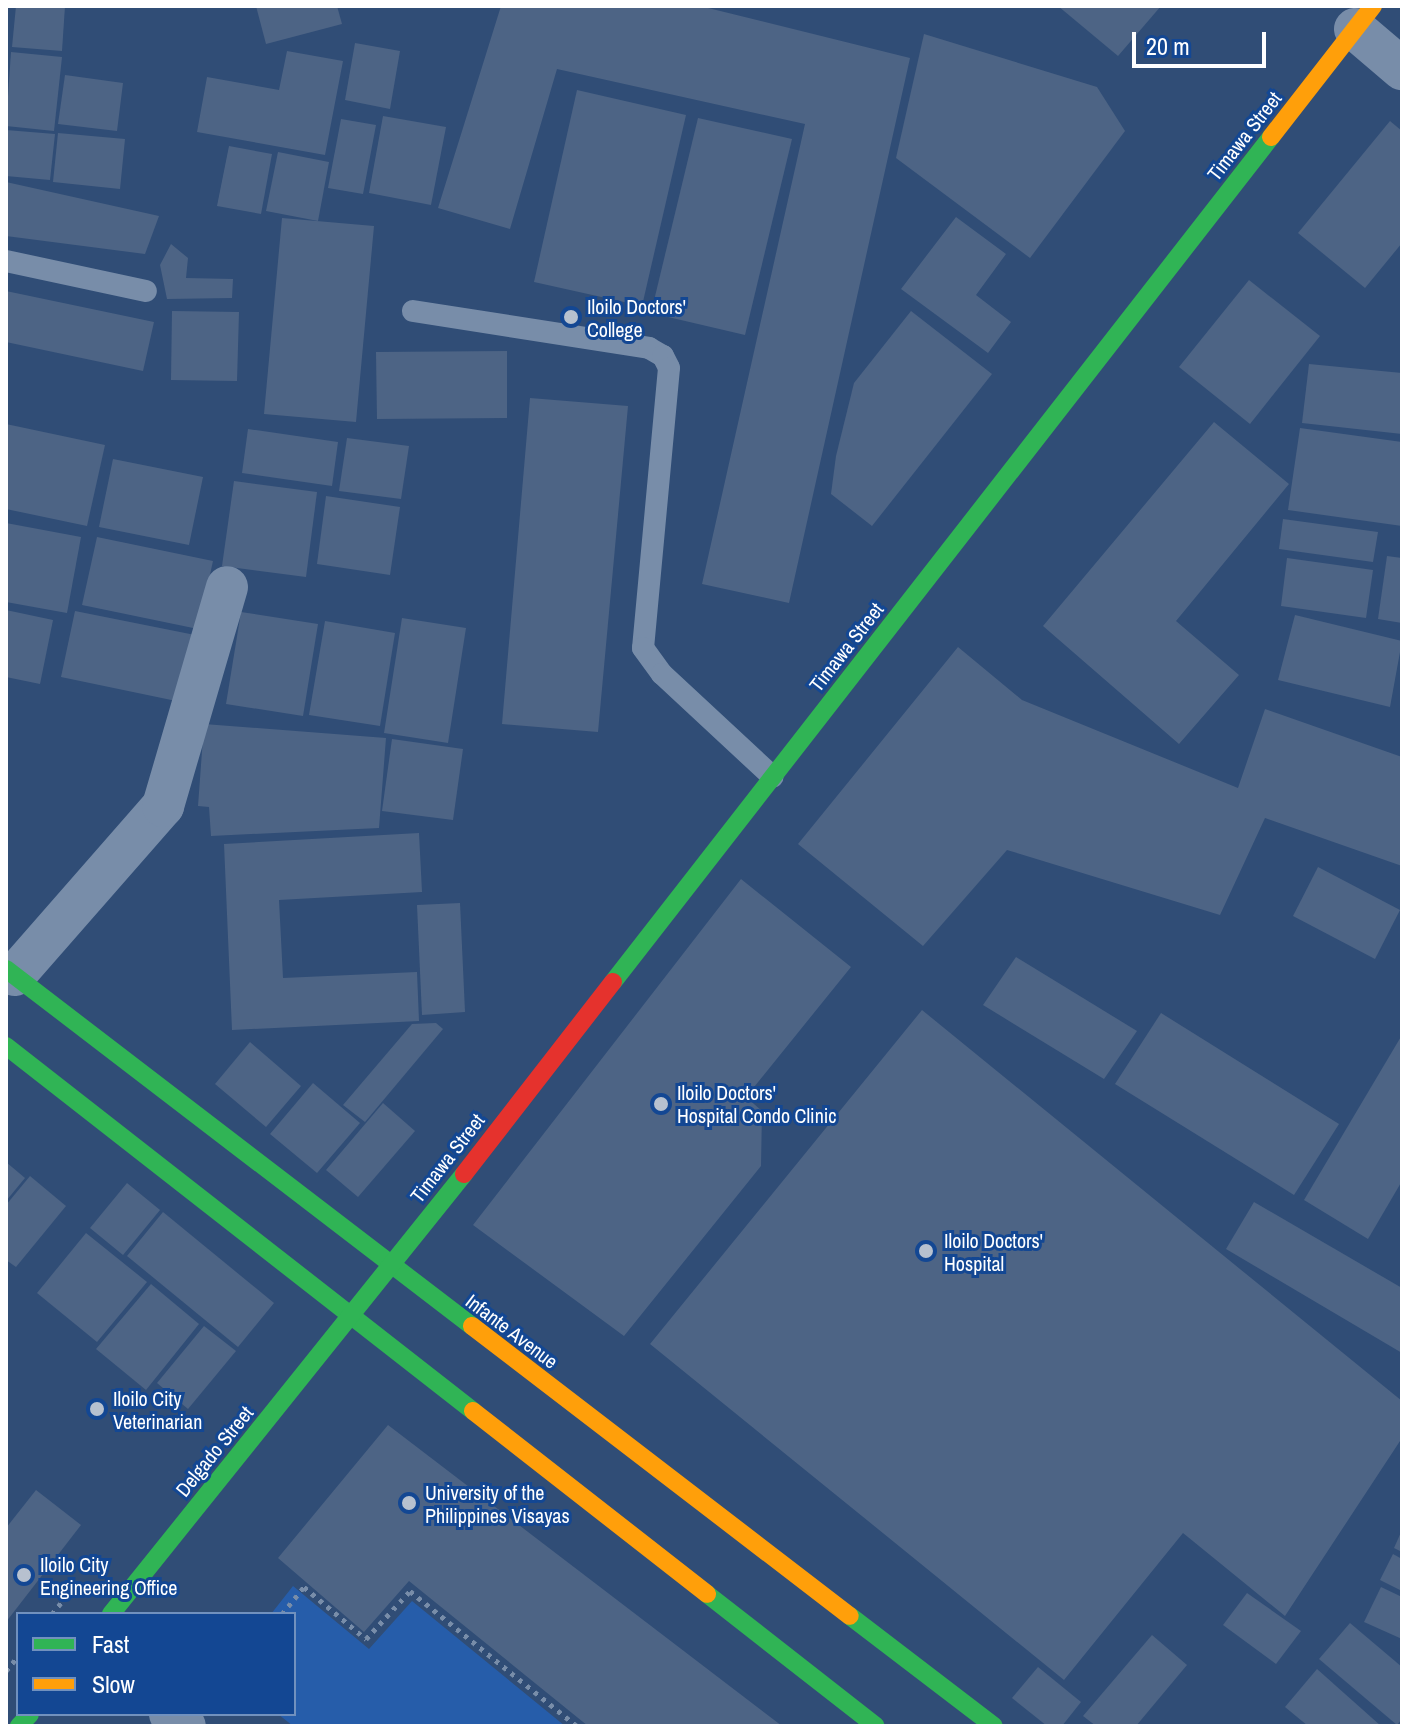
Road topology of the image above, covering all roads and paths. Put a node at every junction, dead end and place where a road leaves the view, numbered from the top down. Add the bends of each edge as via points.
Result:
1 (1364, 18) edge
2 (1402, 69) edge
3 (6, 261) edge
4 (146, 291) dead end
5 (413, 311) dead end
6 (227, 587) dead end
7 (773, 777) junction
8 (10, 972) edge
9 (6, 1046) edge
10 (390, 1266) junction
11 (353, 1316) junction
12 (113, 1612) edge
13 (284, 1612) edge
14 (577, 1726) edge
15 (876, 1726) edge
16 (994, 1726) edge

1 - 2 street
1 - 7 main road, Timawa Street
3 - 4 lane
5 - 7 lane via 649,348 663,356 669,368 643,648 662,674
6 - 8 street via 163,806
7 - 10 main road, Timawa Street
8 - 10 main road, Infante Avenue
9 - 11 main road
10 - 11 main road, Timawa Street
10 - 16 main road, Infante Avenue via 592,1428
11 - 12 main road, Delgado Street
11 - 15 main road via 559,1468
13 - 14 path via 304,1587 366,1639 410,1591

